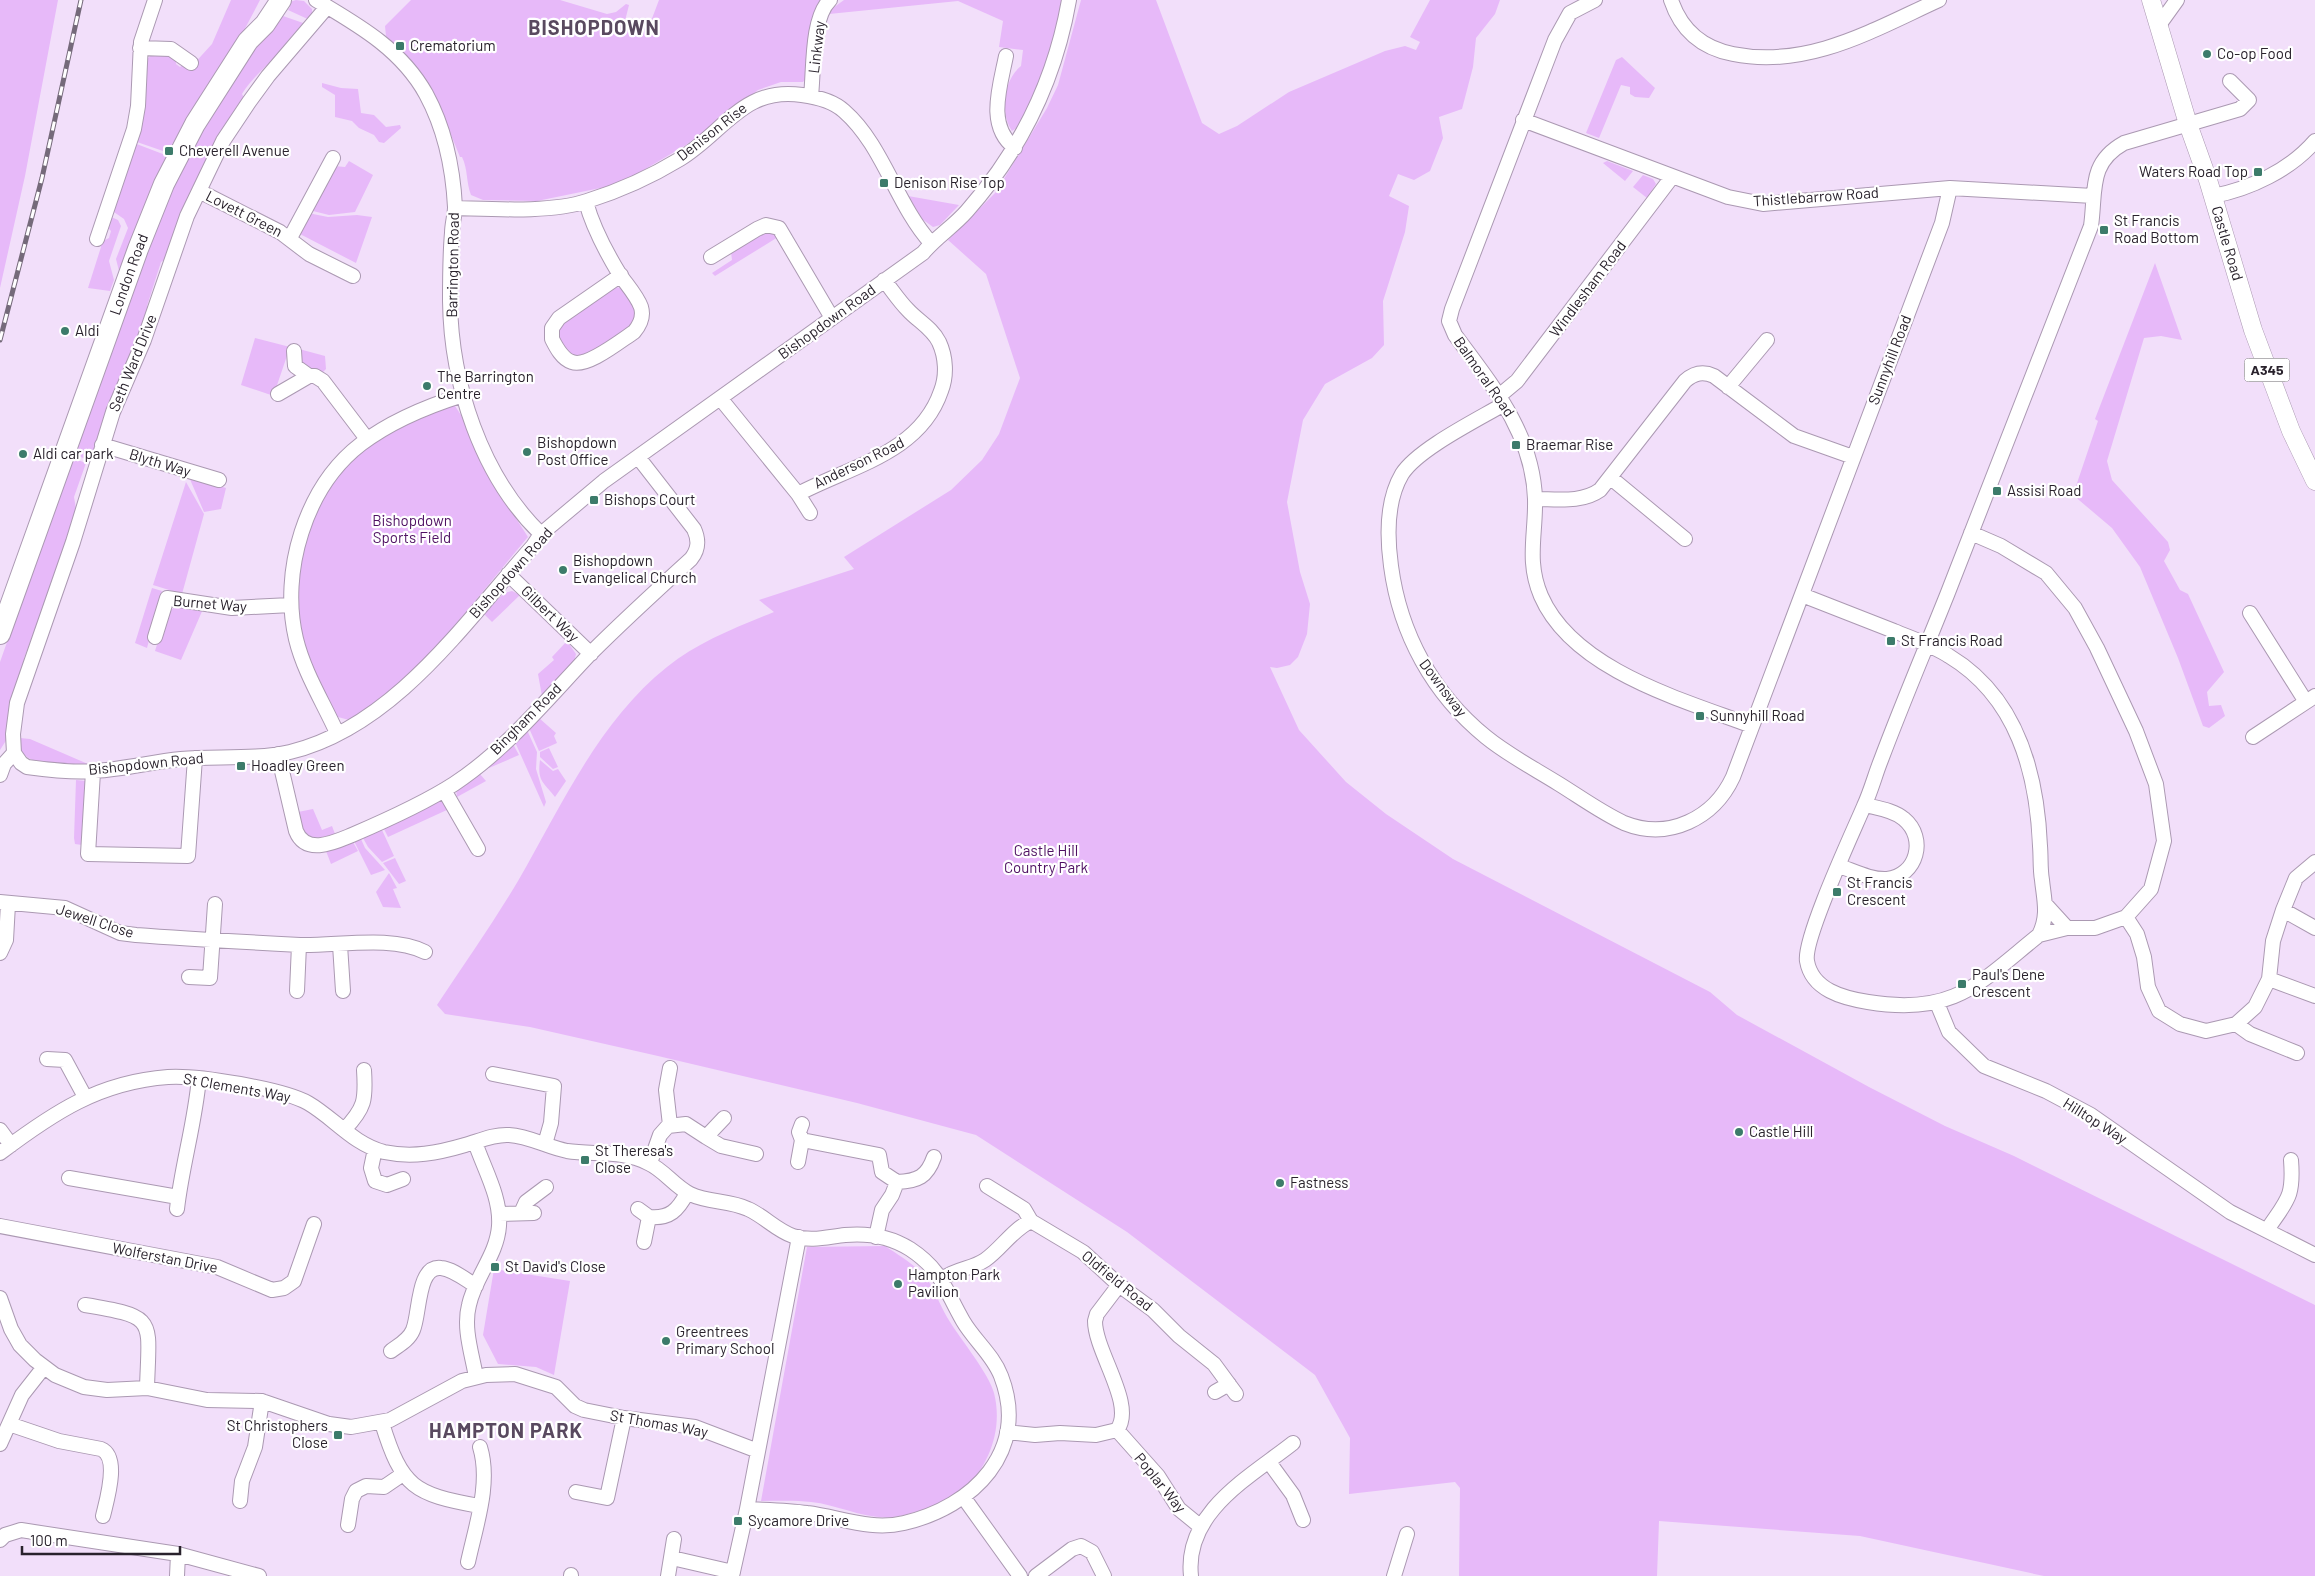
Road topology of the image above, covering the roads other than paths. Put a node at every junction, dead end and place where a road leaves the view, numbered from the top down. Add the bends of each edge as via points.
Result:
1 (155, 0) edge
2 (265, 0) edge
3 (281, 0) edge
4 (830, 0) edge
5 (1069, 0) edge
6 (1595, 0) edge
7 (1671, 0) edge
8 (1939, 0) edge
9 (2151, 0) edge
10 (2177, 0) edge
11 (321, 3) edge
12 (2159, 25) junction
13 (248, 40) junction
14 (140, 48) junction
15 (1006, 56) dead end
16 (192, 63) dead end
17 (2230, 81) dead end
18 (811, 96) junction
19 (1523, 120) junction
20 (2188, 124) junction
21 (2315, 142) edge
22 (1015, 148) junction
23 (333, 158) dead end
24 (1672, 178) junction
25 (1950, 188) junction
26 (199, 191) junction
27 (2093, 196) junction
28 (2213, 196) junction
29 (586, 202) junction
30 (455, 208) junction
31 (290, 238) junction
32 (97, 239) dead end
33 (931, 243) junction
34 (711, 257) dead end
35 (353, 276) dead end
36 (621, 276) junction
37 (884, 280) junction
38 (832, 318) junction
39 (1767, 340) dead end
40 (294, 351) dead end
41 (309, 376) junction
42 (1728, 387) junction
43 (278, 394) dead end
44 (463, 395) junction
45 (720, 398) junction
46 (1502, 400) junction
47 (367, 439) junction
48 (102, 445) junction
49 (638, 457) junction
50 (1853, 457) junction
51 (1610, 478) junction
52 (219, 480) dead end
53 (2315, 481) edge
54 (798, 494) junction
55 (1535, 499) junction
56 (810, 512) dead end
57 (1971, 533) junction
58 (541, 534) junction
59 (1685, 539) dead end
60 (508, 574) junction
61 (1802, 595) junction
62 (291, 605) junction
63 (2250, 613) dead end
64 (0, 634) edge
65 (156, 638) dead end
66 (1928, 644) junction
67 (591, 654) junction
68 (2311, 699) edge
69 (1752, 726) junction
70 (337, 733) junction
71 (2253, 737) dead end
72 (14, 753) junction
73 (278, 754) junction
74 (195, 758) junction
75 (93, 772) junction
76 (0, 775) edge
77 (444, 790) junction
78 (1865, 804) junction
79 (478, 849) dead end
80 (2315, 862) edge
81 (1839, 866) junction
82 (4, 903) edge
83 (215, 904) dead end
84 (2046, 905) junction
85 (2283, 910) junction
86 (2126, 917) junction
87 (2067, 928) junction
88 (2315, 928) edge
89 (2039, 935) junction
90 (214, 940) junction
91 (299, 945) junction
92 (340, 945) junction
93 (426, 951) dead end
94 (0, 953) edge
95 (189, 978) dead end
96 (2269, 979) junction
97 (343, 991) dead end
98 (297, 992) dead end
99 (2315, 996) edge
100 (1937, 1003) junction
101 (2236, 1024) junction
102 (2297, 1053) dead end
103 (48, 1059) dead end
104 (670, 1068) dead end
105 (364, 1070) dead end
106 (493, 1074) dead end
107 (199, 1078) junction
108 (84, 1097) junction
109 (724, 1118) dead end
110 (802, 1124) dead end
111 (670, 1125) junction
112 (0, 1130) edge
113 (344, 1130) junction
114 (706, 1137) junction
115 (802, 1140) junction
116 (475, 1142) junction
117 (545, 1144) junction
118 (6, 1149) edge
119 (375, 1149) junction
120 (756, 1154) dead end
121 (934, 1157) dead end
122 (2291, 1160) dead end
123 (798, 1162) dead end
124 (650, 1163) junction
125 (69, 1178) dead end
126 (403, 1180) dead end
127 (897, 1182) junction
128 (987, 1186) dead end
129 (546, 1187) dead end
130 (688, 1193) junction
131 (499, 1214) junction
132 (1031, 1221) junction
133 (314, 1224) dead end
134 (0, 1226) edge
135 (2268, 1230) junction
136 (799, 1237) junction
137 (876, 1237) junction
138 (644, 1242) dead end
139 (2315, 1255) edge
140 (942, 1279) junction
141 (1120, 1284) junction
142 (476, 1286) junction
143 (0, 1298) edge
144 (85, 1306) dead end
145 (391, 1351) dead end
146 (44, 1367) junction
147 (476, 1377) junction
148 (147, 1388) junction
149 (1215, 1392) dead end
150 (262, 1401) junction
151 (624, 1418) junction
152 (382, 1423) junction
153 (9, 1424) junction
154 (1117, 1430) junction
155 (1007, 1432) junction
156 (0, 1444) edge
157 (1293, 1444) dead end
158 (480, 1447) dead end
159 (758, 1451) junction
160 (1269, 1462) junction
161 (403, 1474) junction
162 (576, 1492) dead end
163 (964, 1498) junction
164 (240, 1501) dead end
165 (480, 1506) junction
166 (747, 1509) junction
167 (103, 1516) dead end
168 (1303, 1520) dead end
169 (348, 1525) dead end
170 (1201, 1528) junction
171 (1407, 1534) dead end
172 (674, 1539) dead end
173 (0, 1540) edge
174 (178, 1554) junction
175 (672, 1558) junction
176 (468, 1562) dead end
177 (733, 1574) edge
178 (177, 1576) edge
179 (259, 1576) edge
180 (668, 1576) edge
181 (1020, 1576) edge
182 (1036, 1576) edge
183 (1104, 1576) edge
184 (1191, 1576) edge
185 (1394, 1576) edge

1 - 14 street
2 - 13 highway, London Road
3 - 13 highway, London Road via 265,24
4 - 18 street, Linkway via 821,12 816,30
5 - 22 street, Bishopdown Road via 1060,44 1044,90
6 - 19 street, Balmoral Road via 1576,8 1562,24
7 - 8 street via 1684,27 1701,42 1721,52 1748,57 1792,57 1845,43
9 - 12 main road, Castle Road / A345
10 - 12 street
11 - 26 street, Seth Ward Drive via 222,141
11 - 30 street, Barrington Road via 374,34 425,93 446,142
12 - 20 main road, Castle Road / A345
13 - 64 highway, London Road via 182,148 154,208
14 - 16 street via 171,50
14 - 32 street via 134,129
15 - 22 street via 998,123 1002,136
17 - 20 street via 2249,100 2240,109
18 - 29 street, Denison Rise via 786,93 759,98 680,159
18 - 33 street, Denison Rise via 843,110 864,133 913,219
19 - 24 street, Thistlebarrow Road
19 - 46 street, Balmoral Road via 1449,317 1455,335
20 - 27 street via 2116,147 2100,165
20 - 28 main road, Castle Road / A345
21 - 28 street via 2298,159 2267,177 2238,190
22 - 33 street, Bishopdown Road via 968,210 944,235
23 - 31 street, Lovett Green
24 - 25 street, Thistlebarrow Road via 1731,198 1763,204
24 - 46 street, Windlesham Road
25 - 27 street, Thistlebarrow Road
25 - 50 street, Sunnyhill Road via 1942,223
26 - 31 street, Lovett Green
26 - 48 street, Seth Ward Drive
27 - 57 street via 2091,226
28 - 53 main road, Castle Road / A345 via 2261,354 2291,431
29 - 30 street, Denison Rise via 527,208
29 - 36 street via 594,227
30 - 44 street, Barrington Road via 451,236 450,302
31 - 35 street, Lovett Green via 309,254
33 - 37 street, Bishopdown Road via 923,253
34 - 38 street via 762,227 772,225 779,228
36 - 36 street via 554,323 552,339 567,360 577,364 587,362 639,326 641,307
37 - 38 street, Bishopdown Road
37 - 54 street, Anderson Road via 907,310 934,334 941,347 944,378 937,404 923,426 900,445
38 - 45 street, Bishopdown Road
39 - 42 street
40 - 41 street via 295,366
41 - 43 street
41 - 47 street via 323,381
42 - 50 street via 1794,436
42 - 51 street via 1707,373 1691,375
44 - 47 street via 419,412
44 - 58 street, Barrington Road via 497,474 520,510
45 - 49 street, Bishopdown Road
45 - 54 street, Anderson Road
46 - 55 street, Balmoral Road via 1527,451
46 - 69 street, Downsway via 1417,457 1402,475 1390,510 1390,556 1397,602 1416,650 1442,691 1464,717 1502,748 1623,822 1647,828 1678,827 1712,808 1731,782
47 - 62 street via 338,466 311,510 295,554
48 - 52 street, Blyth Way
48 - 72 street, Seth Ward Drive via 73,542 17,703
49 - 58 street, Bishopdown Road
49 - 67 street, Bingham Road via 694,528 698,547 691,559
50 - 61 street, Sunnyhill Road
51 - 55 street via 1591,496
51 - 59 street
54 - 56 street, Anderson Road
55 - 69 street, Balmoral Road via 1532,565 1541,596 1560,625 1596,657 1632,678
57 - 66 street
57 - 86 street via 2001,546 2046,573 2058,587 2097,648 2136,731 2156,784 2164,841 2151,889
58 - 60 street, Bishopdown Road
60 - 67 street, Gilbert Way
60 - 70 street, Bishopdown Road via 399,693 361,723
61 - 66 street
61 - 69 street, Sunnyhill Road
62 - 65 street, Burnet Way via 232,608 168,598
62 - 70 street via 301,658
63 - 68 street
66 - 78 street
66 - 84 street via 1958,661 1981,680 2019,735 2036,797
67 - 77 street, Bingham Road via 483,762
68 - 71 street
70 - 73 street, Bishopdown Road via 319,744
72 - 75 street, Bishopdown Road via 27,767
72 - 76 street via 7,758
73 - 74 street, Bishopdown Road via 249,758
73 - 77 street, Bingham Road via 295,827 300,838 308,844 324,845 348,836
74 - 75 street, Bishopdown Road
74 - 75 street via 188,856 88,854
77 - 79 street
78 - 81 street
78 - 81 street via 1891,812 1908,822 1917,841 1915,860 1900,875 1886,879
80 - 85 street via 2296,878
81 - 100 street via 1814,928 1807,955 1815,979 1832,992 1856,999 1888,1004
82 - 90 street, Jewell Close via 58,907 128,934
82 - 94 street via 6,940
83 - 90 street
84 - 87 street
84 - 89 street
85 - 88 street
85 - 96 street via 2273,941
86 - 87 street via 2095,928
86 - 101 street via 2137,934 2148,988 2159,1011 2180,1024 2206,1031
87 - 89 street
89 - 100 street via 1980,983
90 - 91 street, Jewell Close
90 - 95 street via 210,978
91 - 92 street, Jewell Close
91 - 98 street
92 - 93 street, Jewell Close via 398,944
92 - 97 street
96 - 99 street
96 - 101 street via 2255,1007
100 - 135 street, Hilltop Way via 1949,1032 1984,1066 2091,1115 2230,1212
101 - 102 street via 2250,1034
103 - 108 street via 66,1060
104 - 111 street via 666,1090
105 - 113 street via 364,1103
106 - 117 street via 555,1080 551,1123
107 - 108 street, St Clements Way via 145,1080
107 - 113 street, St Clements Way via 295,1098 311,1105
107 - 125 street via 178,1203
108 - 118 street, St Clements Way via 52,1115
109 - 114 street
110 - 115 street via 799,1132
111 - 114 street via 686,1124
111 - 124 street via 660,1135
112 - 118 street
113 - 119 street, St Clements Way
114 - 120 street via 721,1146
115 - 123 street
115 - 127 street via 881,1149 882,1172
116 - 117 street, St Clements Way via 508,1135
116 - 119 street, St Clements Way via 425,1154 396,1154
116 - 131 street
117 - 124 street, St Clements Way via 568,1151 636,1158
119 - 126 street via 371,1168 375,1181 387,1185
121 - 127 street via 924,1175
122 - 135 street via 2293,1184 2290,1196
124 - 130 street, St Clements Way
127 - 137 street via 882,1210
128 - 132 street, Oldfield Road via 1024,1209
129 - 131 street via 526,1202 528,1213
130 - 136 street, St Clements Way via 745,1207 779,1229
130 - 138 street via 673,1213 644,1213
131 - 142 street via 498,1237
132 - 140 street via 984,1261
132 - 141 street, Oldfield Road via 1083,1252
133 - 134 street, Wolferstan Drive via 294,1281 284,1288 272,1290 217,1267
135 - 139 street, Hilltop Way
136 - 137 street via 811,1240 845,1235
136 - 159 street
137 - 140 street via 906,1247 920,1256
140 - 155 street via 965,1325 999,1372 1007,1400
141 - 149 street, Oldfield Road via 1210,1360 1233,1389
141 - 154 street via 1094,1321 1122,1405
142 - 145 street via 444,1268 428,1272 423,1280 413,1330
142 - 147 street via 468,1305 467,1323
143 - 146 street, St Thomas Way via 15,1336
144 - 148 street via 128,1312 141,1319 149,1331
146 - 148 street, St Thomas Way via 84,1387 107,1390
146 - 153 street via 22,1395
147 - 151 street, St Thomas Way via 506,1374 530,1378 556,1387 579,1408
147 - 152 street, St Thomas Way via 448,1387
148 - 150 street, St Thomas Way via 207,1400
150 - 152 street, St Thomas Way via 329,1424 351,1427
150 - 164 street via 256,1447 242,1481
151 - 159 street, St Thomas Way via 695,1427
151 - 162 street via 607,1498
152 - 161 street
153 - 156 street
153 - 167 street via 108,1453 112,1464
154 - 155 street via 1096,1435
154 - 170 street, Poplar Way via 1158,1476 1179,1509
155 - 163 street via 993,1467 982,1483
157 - 160 street
158 - 165 street via 485,1473
159 - 166 street
160 - 168 street via 1293,1495
160 - 170 street via 1224,1496
161 - 165 street via 430,1496
161 - 169 street via 384,1487 366,1486 356,1491
163 - 166 street via 923,1517 891,1525 865,1524 802,1512
163 - 181 street
165 - 176 street
166 - 177 street
170 - 184 street via 1191,1557
171 - 185 street
172 - 175 street
173 - 174 street via 21,1530
174 - 178 street
174 - 179 street
175 - 177 street
175 - 180 street
182 - 183 street via 1081,1546 1092,1552

